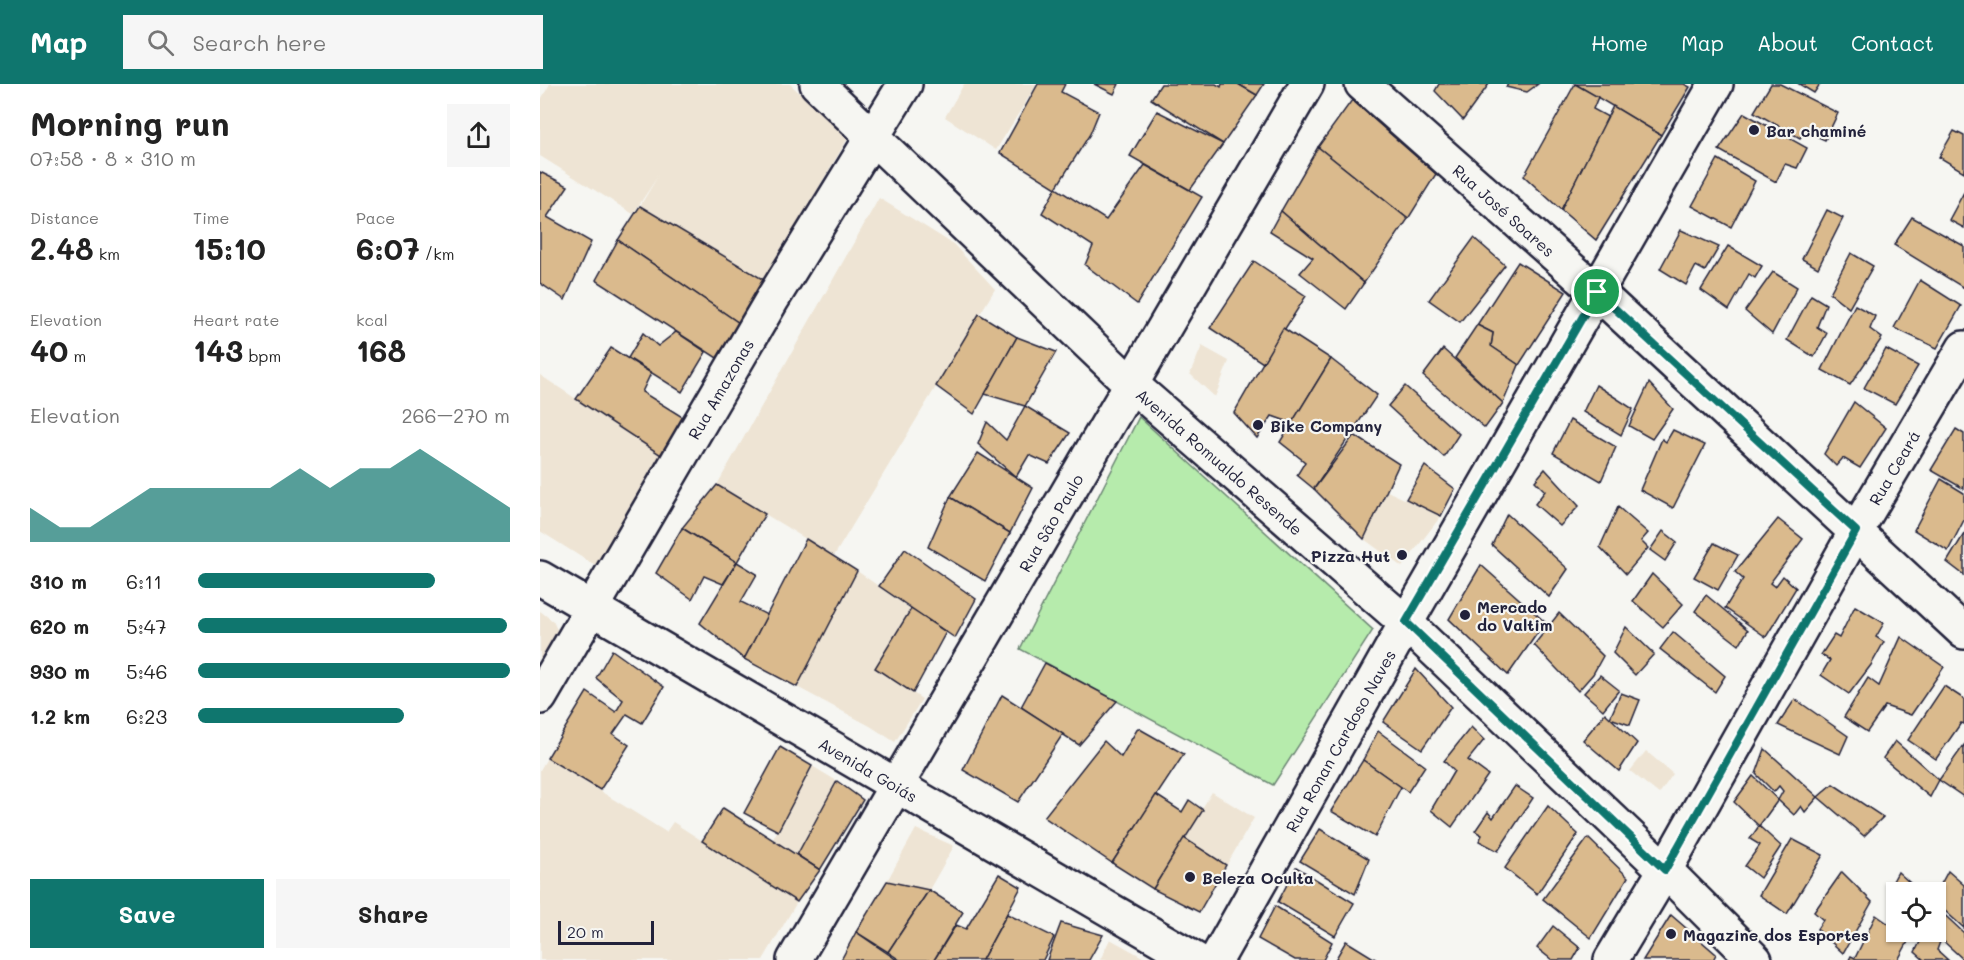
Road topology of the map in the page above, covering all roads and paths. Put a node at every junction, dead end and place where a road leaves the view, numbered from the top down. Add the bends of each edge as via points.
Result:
1 (817, 84) edge
2 (905, 84) edge
3 (1306, 84) edge
4 (1362, 84) edge
5 (1716, 84) edge
6 (872, 136) junction
7 (1597, 292) junction
8 (1964, 348) edge
9 (1131, 384) junction
10 (1856, 531) junction
11 (540, 578) edge
12 (593, 607) junction
13 (1406, 622) junction
14 (1964, 632) edge
15 (540, 698) edge
16 (896, 786) junction
17 (1665, 870) junction
18 (794, 960) edge
19 (1196, 960) edge
20 (1216, 960) edge
21 (1611, 960) edge
22 (1755, 960) edge

1 - 6 street, Avenida Romualdo Resende
2 - 6 street, Rua Amazonas
3 - 9 street, Rua São Paulo
4 - 7 street, Rua José Soares
5 - 7 street, Rua Ronan Cardoso Naves
6 - 9 street, Avenida Romualdo Resende
6 - 12 street, Rua Amazonas
7 - 10 street, Rua José Soares
7 - 13 street, Rua Ronan Cardoso Naves
8 - 10 street, Rua Ceará
9 - 13 street, Avenida Romualdo Resende
9 - 16 street, Rua São Paulo
10 - 14 street, Rua José Soares
10 - 17 street, Rua Ceará
11 - 12 street, Avenida Goiás
12 - 15 street, Rua Amazonas
12 - 16 street, Avenida Goiás
13 - 17 street, Avenida Romualdo Resende
13 - 20 street, Rua Ronan Cardoso Naves
16 - 18 street, Rua São Paulo
16 - 19 street, Avenida Goiás
17 - 21 street, Rua Ceará
17 - 22 street, Avenida Romualdo Resende

